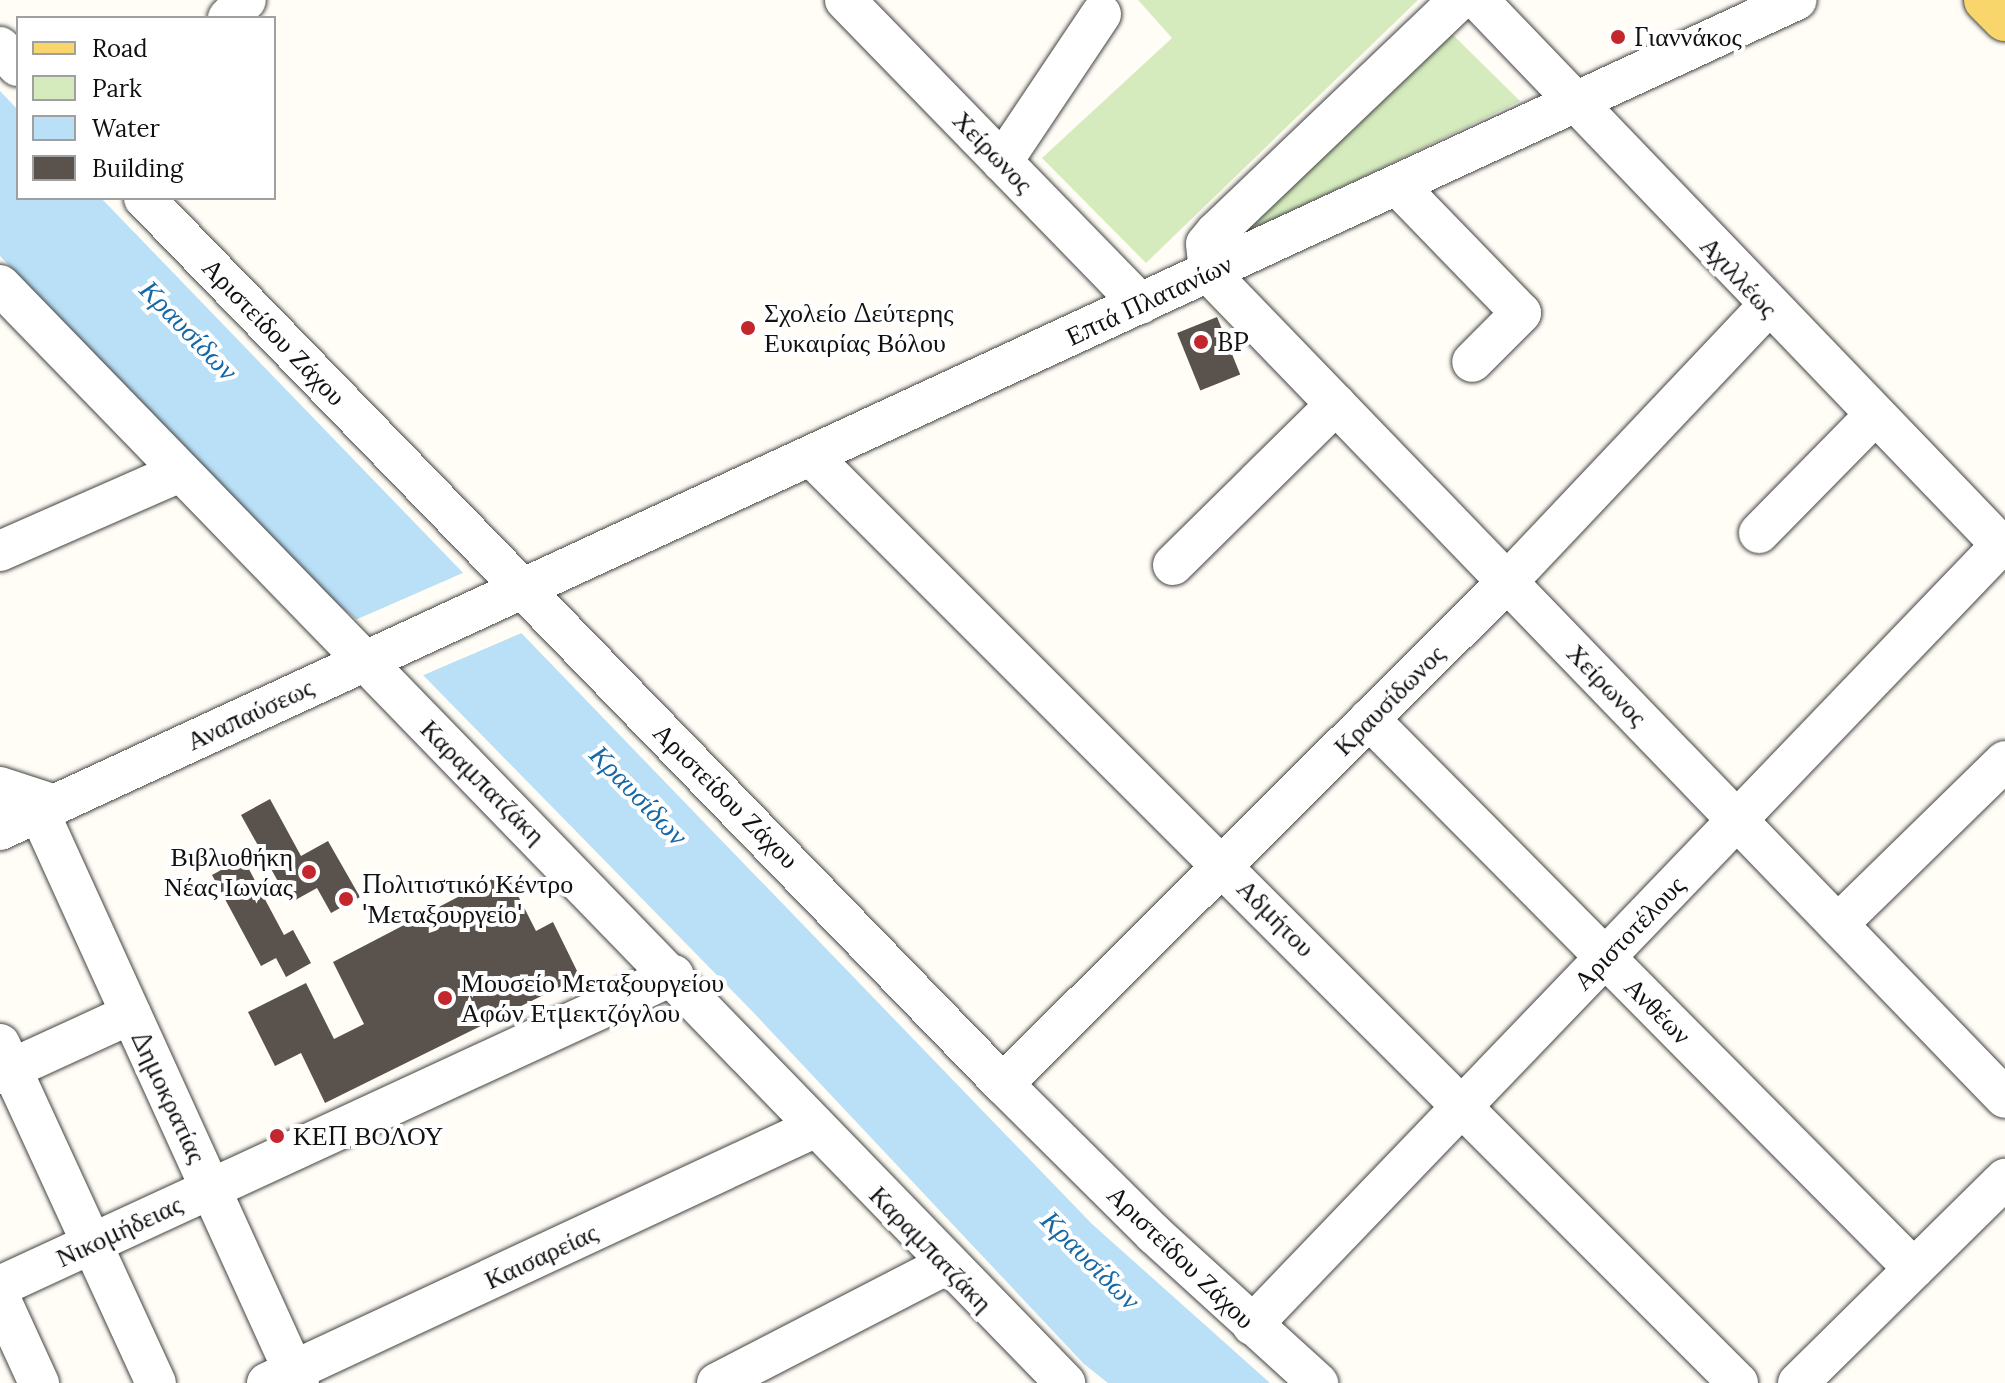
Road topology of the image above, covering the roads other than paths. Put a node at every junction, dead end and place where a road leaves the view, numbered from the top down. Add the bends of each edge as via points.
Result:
1 (246, 0) edge
2 (1459, 0) edge
3 (1478, 0) edge
4 (1796, 0) edge
5 (1986, 0) edge
6 (850, 2) edge
7 (1101, 14) dead end
8 (230, 16) edge
9 (2005, 19) edge
10 (0, 47) edge
11 (16, 64) edge
12 (1575, 102) junction
13 (1002, 162) junction
14 (1397, 185) junction
15 (146, 200) edge
16 (1209, 273) junction
17 (1, 289) edge
18 (1141, 304) junction
19 (1767, 307) junction
20 (1472, 362) dead end
21 (1336, 404) junction
22 (1874, 416) junction
23 (811, 456) junction
24 (180, 472) junction
25 (1759, 533) dead end
26 (2004, 545) edge
27 (0, 551) edge
28 (1173, 565) dead end
29 (1507, 582) junction
30 (512, 594) junction
31 (370, 658) junction
32 (1369, 719) junction
33 (2005, 761) edge
34 (0, 787) edge
35 (47, 808) junction
36 (1737, 820) junction
37 (0, 830) edge
38 (1225, 866) junction
39 (1838, 924) junction
40 (1605, 957) junction
41 (674, 975) junction
42 (131, 1014) junction
43 (4, 1062) edge
44 (1003, 1084) junction
45 (2005, 1098) edge
46 (1464, 1104) junction
47 (814, 1128) junction
48 (2005, 1179) edge
49 (210, 1188) junction
50 (92, 1243) junction
51 (946, 1265) junction
52 (1914, 1269) junction
53 (0, 1286) edge
54 (0, 1298) edge
55 (1252, 1325) junction
56 (287, 1379) edge
57 (39, 1383) edge
58 (156, 1383) edge
59 (717, 1383) edge
60 (1065, 1383) edge
61 (1318, 1383) edge
62 (1738, 1383) edge
63 (1798, 1383) edge

1 - 8 street
2 - 16 street via 1215,233 1206,244
3 - 12 street, Αχιλλέως
4 - 12 street, Επτά Πλατανίων
5 - 9 main road
6 - 13 street, Χείρωνος
7 - 13 street
10 - 11 street
12 - 14 street, Επτά Πλατανίων
12 - 19 street, Αχιλλέως
13 - 18 street, Χείρωνος
14 - 16 street, Επτά Πλατανίων
14 - 20 street via 1521,313
15 - 30 street, Αριστείδου Ζάχου
16 - 18 street, Επτά Πλατανίων
16 - 21 street, Χείρωνος
17 - 24 street, Καραμπατζάκη
18 - 23 street, Επτά Πλατανίων
19 - 22 street, Αχιλλέως
19 - 29 street, Κραυσίδωνος
21 - 28 street
21 - 29 street, Χείρωνος
22 - 25 street
22 - 26 street, Αχιλλέως
23 - 30 street, Επτά Πλατανίων
23 - 38 street, Αδμήτου
24 - 27 street
24 - 31 street, Καραμπατζάκη
26 - 36 street, Αριστοτέλους
29 - 32 street, Κραυσίδωνος
29 - 36 street, Χείρωνος
30 - 31 street, Αναπαύσεως
30 - 44 street, Αριστείδου Ζάχου
31 - 35 street, Αναπαύσεως
31 - 41 street, Καραμπατζάκη
32 - 38 street, Κραυσίδωνος
32 - 40 street, Ανθέων
33 - 39 street
34 - 35 street
35 - 37 street, Αναπαύσεως
35 - 42 street, Δημοκρατίας
36 - 39 street, Χείρωνος
36 - 40 street, Αριστοτέλους
38 - 44 street, Κραυσίδωνος
38 - 46 street, Αδμήτου
39 - 45 street, Χείρωνος
40 - 46 street, Αριστοτέλους
40 - 52 street, Ανθέων
41 - 47 street, Καραμπατζάκη
41 - 49 street, Νικομήδειας
42 - 43 street
42 - 49 street, Δημοκρατίας
43 - 50 street
44 - 55 street, Αριστείδου Ζάχου
46 - 55 street, Αριστοτέλους
46 - 62 street, Αδμήτου
47 - 51 street, Καραμπατζάκη
47 - 56 street, Καισαρείας
48 - 52 street
49 - 50 street, Νικομήδειας
49 - 56 street, Δημοκρατίας
50 - 53 street, Νικομήδειας
50 - 58 street
51 - 59 street
51 - 60 street, Καραμπατζάκη
52 - 63 street
54 - 57 street
55 - 61 street, Αριστείδου Ζάχου

